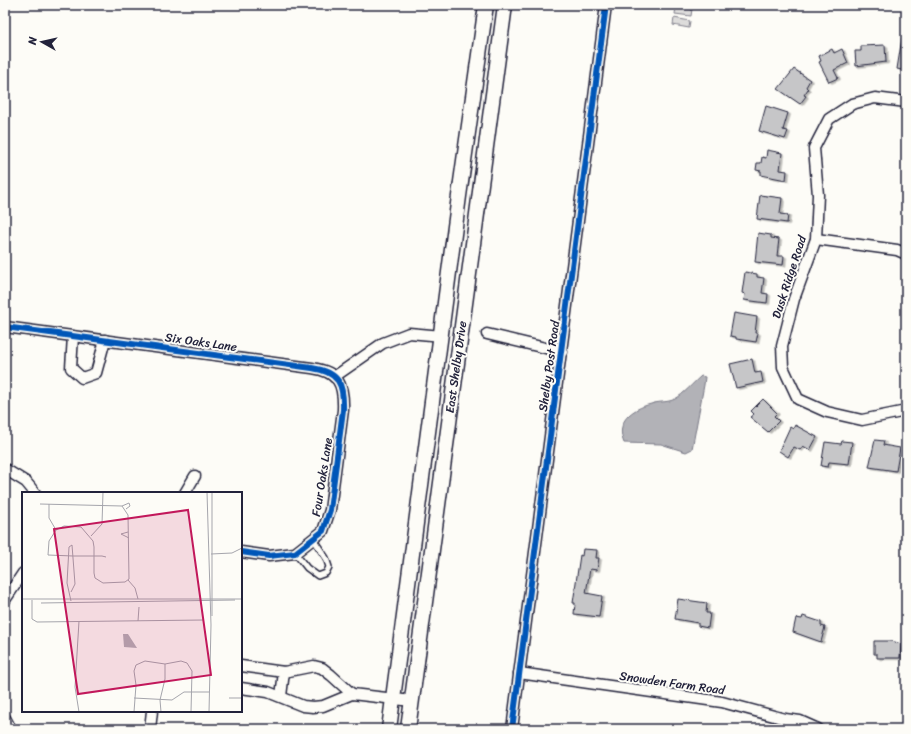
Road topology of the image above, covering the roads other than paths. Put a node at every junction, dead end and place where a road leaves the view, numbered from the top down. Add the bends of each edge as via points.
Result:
1 (486, 5) edge
2 (505, 5) edge
3 (606, 5) edge
4 (906, 102) edge
5 (816, 239) junction
6 (906, 254) edge
7 (5, 327) edge
8 (486, 334) dead end
9 (73, 336) junction
10 (442, 336) junction
11 (105, 340) junction
12 (562, 352) junction
13 (334, 377) junction
14 (906, 411) edge
15 (5, 470) edge
16 (195, 476) dead end
17 (34, 492) edge
18 (186, 492) edge
19 (314, 540) junction
20 (242, 552) edge
21 (295, 553) junction
22 (22, 575) edge
23 (5, 600) edge
24 (242, 666) edge
25 (284, 672) junction
26 (519, 673) junction
27 (242, 688) edge
28 (352, 694) junction
29 (281, 696) junction
30 (393, 699) junction
31 (412, 701) junction
32 (152, 712) edge
33 (150, 729) edge
34 (389, 729) edge
35 (408, 729) edge
36 (512, 729) edge
37 (818, 729) edge

1 - 10 main road, East Shelby Drive
2 - 31 main road, East Shelby Drive
3 - 12 street, Shelby Post Road
4 - 5 street, Dusk Ridge Road via 875,98 852,104 829,119 814,148 818,195
5 - 6 street via 897,250
5 - 14 street, Dusk Ridge Road via 794,299 782,346 783,367 798,398 827,412 862,420
7 - 9 street, Six Oaks Lane
8 - 12 street
9 - 11 street, Six Oaks Lane
9 - 11 street via 71,368 82,378 96,373
10 - 13 street via 409,333 390,340
10 - 30 main road, East Shelby Drive
11 - 13 street, Six Oaks Lane via 320,369
12 - 26 street, Shelby Post Road
13 - 19 street, Four Oaks Lane via 344,394 340,432 330,510 323,531
15 - 17 street via 26,482
16 - 18 street
19 - 21 street, Four Oaks Lane
19 - 21 lane via 326,558 329,567 326,573 318,576 307,568
20 - 21 street, Four Oaks Lane via 268,556
22 - 23 street
24 - 25 street
25 - 28 street via 306,666 322,668
25 - 29 street
26 - 36 street, Shelby Post Road
26 - 37 street, Snowden Farm Road via 722,702 800,721
27 - 29 street
28 - 29 street via 323,706 313,707 303,706
28 - 30 street
30 - 31 street
30 - 34 main road, East Shelby Drive
31 - 35 main road, East Shelby Drive
32 - 33 street

